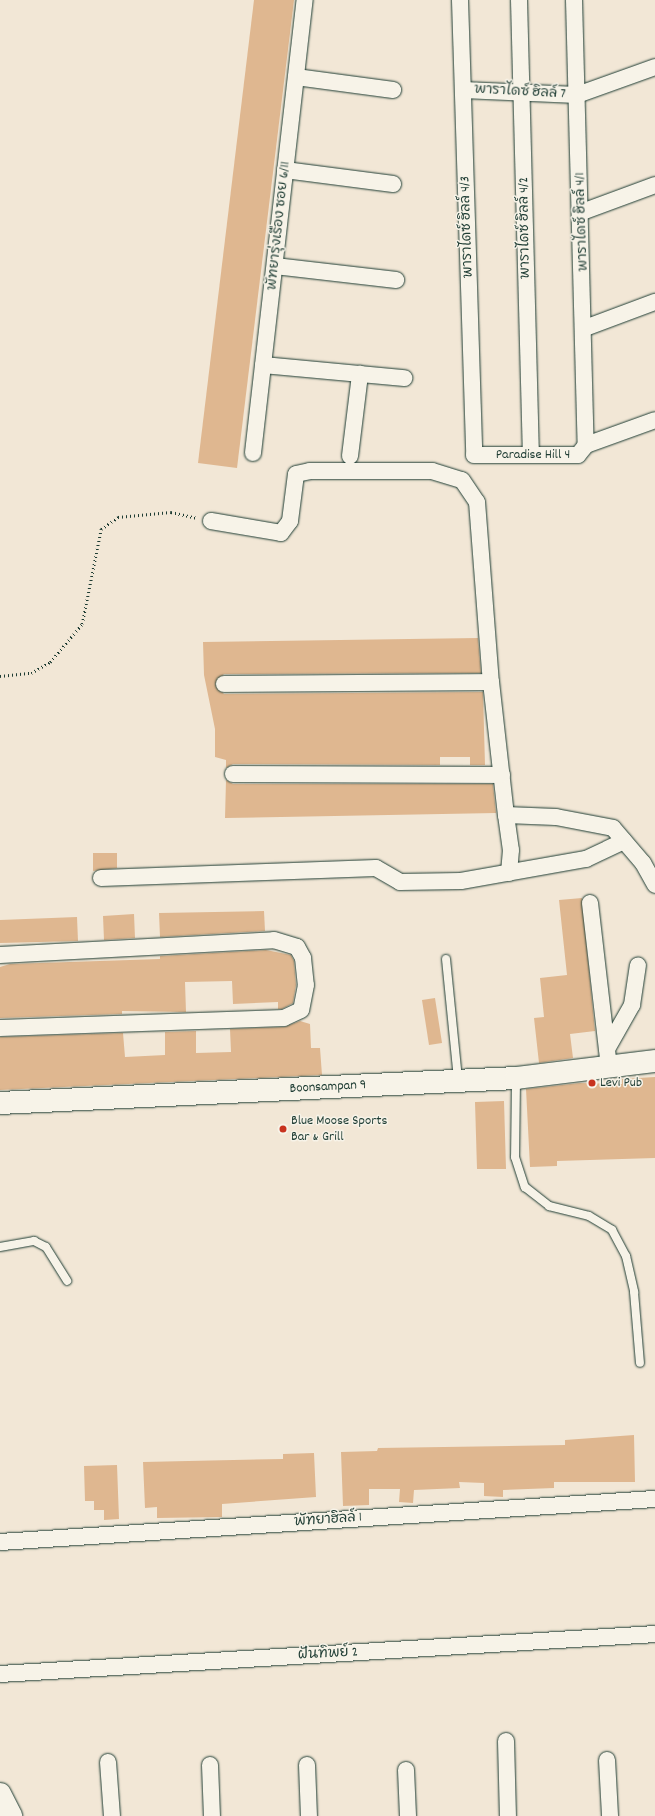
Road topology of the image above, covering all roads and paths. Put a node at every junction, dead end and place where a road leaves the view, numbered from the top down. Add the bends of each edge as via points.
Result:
1 (305, 0) edge
2 (460, 0) edge
3 (519, 0) edge
4 (574, 0) edge
5 (655, 67) edge
6 (296, 77) junction
7 (393, 90) dead end
8 (463, 90) junction
9 (521, 90) junction
10 (577, 95) junction
11 (286, 170) junction
12 (393, 184) dead end
13 (655, 185) edge
14 (582, 212) junction
15 (275, 266) junction
16 (396, 280) dead end
17 (655, 302) edge
18 (585, 328) junction
19 (263, 365) junction
20 (360, 374) junction
21 (404, 378) dead end
22 (655, 420) edge
23 (586, 445) junction
24 (253, 453) dead end
25 (474, 455) joint
26 (531, 455) junction
27 (350, 456) dead end
28 (211, 521) joint
29 (0, 676) edge
30 (491, 682) junction
31 (224, 684) dead end
32 (233, 774) dead end
33 (502, 775) junction
34 (506, 814) junction
35 (624, 841) junction
36 (509, 873) junction
37 (101, 878) dead end
38 (655, 885) edge
39 (590, 903) dead end
40 (0, 954) edge
41 (446, 959) dead end
42 (638, 965) dead end
43 (0, 1028) edge
44 (608, 1058) junction
45 (655, 1061) edge
46 (516, 1078) junction
47 (458, 1081) junction
48 (0, 1103) edge
49 (0, 1247) edge
50 (67, 1281) dead end
51 (640, 1364) dead end
52 (655, 1499) edge
53 (0, 1542) edge
54 (655, 1634) edge
55 (0, 1674) edge
56 (506, 1741) dead end
57 (607, 1760) dead end
58 (108, 1762) dead end
59 (210, 1765) dead end
60 (307, 1765) dead end
61 (406, 1770) dead end
62 (112, 1816) edge
63 (212, 1816) edge
64 (309, 1816) edge
65 (408, 1816) edge
66 (508, 1816) edge
67 (610, 1816) edge

1 - 6 street, พัทยารุ่งเรือง ซอย 6/11
2 - 8 street, พาราไดซ์ ฮิลล์ 4/3
3 - 9 street, พาราไดซ์ ฮิลล์ 4/2
4 - 10 street, พาราไดซ์ ฮิลล์ 4/1
5 - 10 street
6 - 7 street
6 - 11 street, พัทยารุ่งเรือง ซอย 6/11
8 - 9 street, พาราไดซ์ ฮิลล์ 7
8 - 25 street, พาราไดซ์ ฮิลล์ 4/3
9 - 10 street, พาราไดซ์ ฮิลล์ 7
9 - 26 street, พาราไดซ์ ฮิลล์ 4/2
10 - 14 street, พาราไดซ์ ฮิลล์ 4/1
11 - 12 street
11 - 15 street, พัทยารุ่งเรือง ซอย 6/11
13 - 14 street
14 - 18 street, พาราไดซ์ ฮิลล์ 4/1
15 - 16 street
15 - 19 street, พัทยารุ่งเรือง ซอย 6/11
17 - 18 street
18 - 23 street, พาราไดซ์ ฮิลล์ 4/1
19 - 20 street
19 - 24 street, พัทยารุ่งเรือง ซอย 6/11
20 - 21 street
20 - 27 street
22 - 23 street, Paradise Hill 4
23 - 26 street, Paradise Hill 4 via 578,455
25 - 26 street, Paradise Hill 4
28 - 29 path via 171,512 118,517 101,530 82,624 50,662 31,673
28 - 30 street via 281,533 290,521 296,474 310,471 432,471 462,480 477,502
30 - 31 street
30 - 33 street
32 - 33 street
33 - 34 street
34 - 35 street via 556,817 613,828
34 - 36 street via 511,850
35 - 36 street via 586,859
35 - 38 street via 643,863
36 - 37 street via 460,881 400,882 376,868
39 - 44 street
40 - 43 street via 274,940 298,947 303,958 306,985 301,1010 284,1018
41 - 47 lane
42 - 44 street via 632,1005
44 - 45 street, Boonsampan 9
44 - 46 street, Boonsampan 9
46 - 47 street, Boonsampan 9
46 - 51 lane via 515,1157 525,1187 549,1206 589,1216 612,1230 626,1256 634,1292
47 - 48 street, Boonsampan 9
49 - 50 lane via 34,1241 46,1247
52 - 53 street, พัทยาฮิลล์ 1
54 - 55 street, ฝันทิพย์ 2
56 - 66 street
57 - 67 street
58 - 62 street
59 - 63 street
60 - 64 street
61 - 65 street

